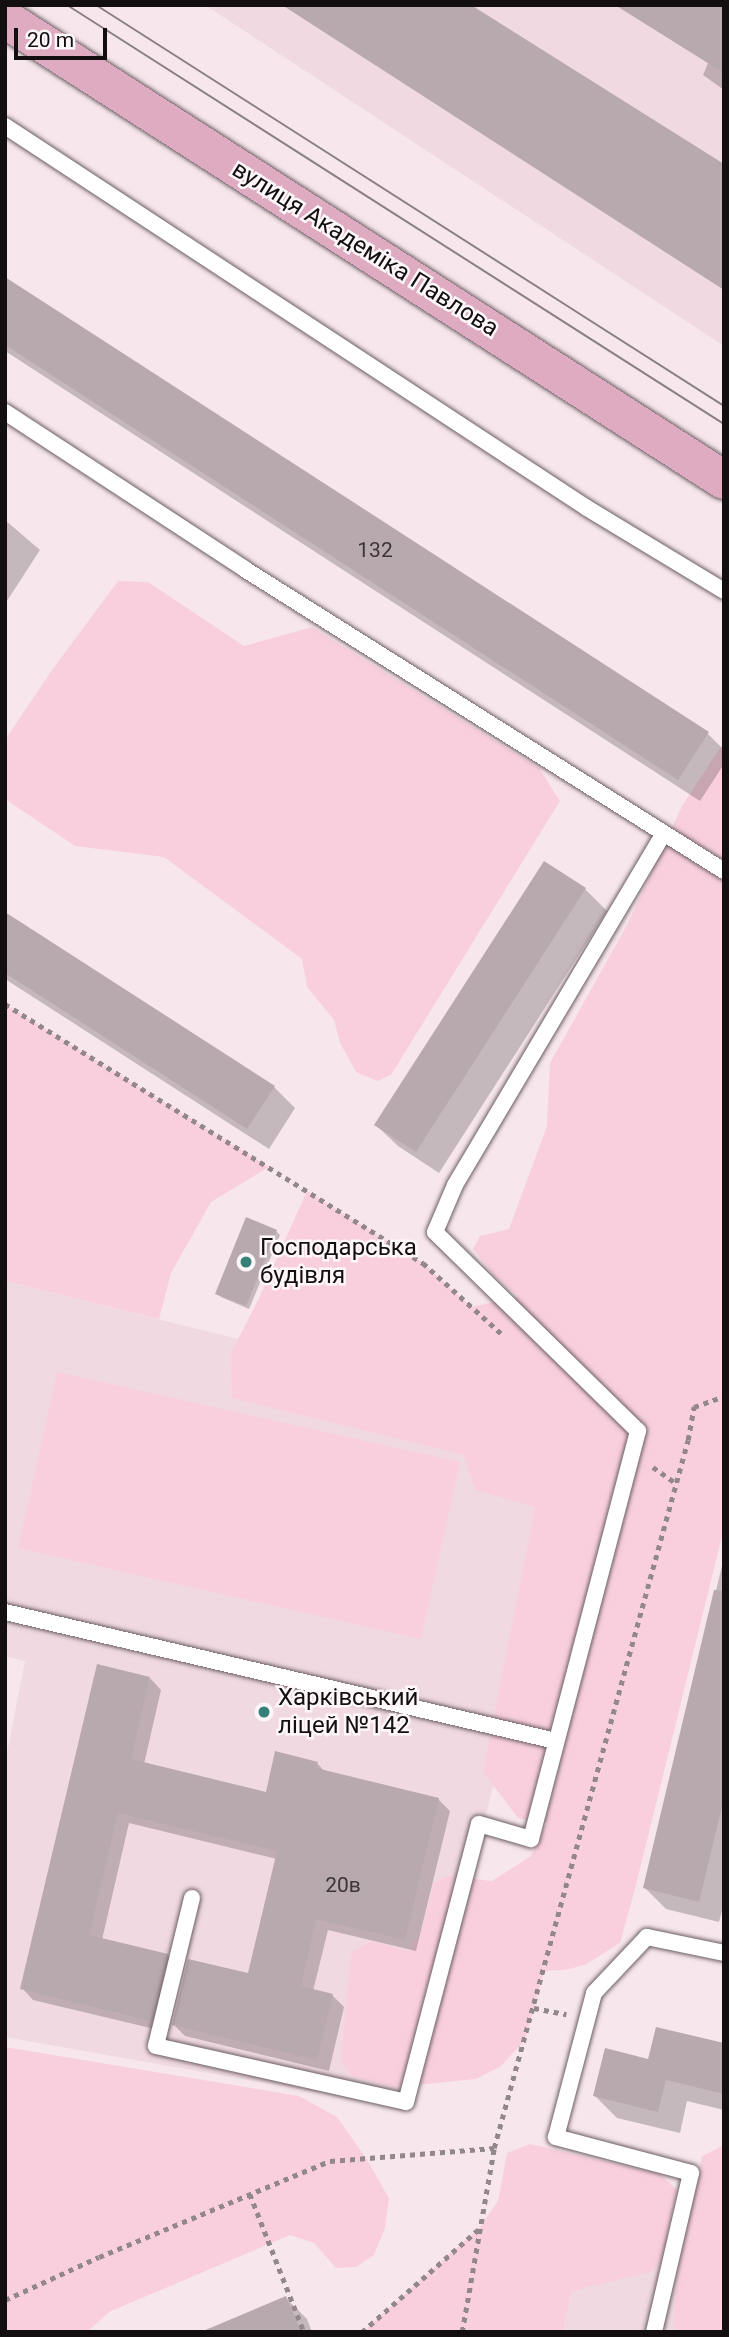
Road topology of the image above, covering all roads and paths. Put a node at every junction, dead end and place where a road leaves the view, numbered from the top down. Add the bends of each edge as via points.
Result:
1 (5, 19) edge
2 (5, 126) edge
3 (5, 412) edge
4 (724, 480) edge
5 (724, 591) edge
6 (663, 835) junction
7 (724, 871) edge
8 (5, 1004) edge
9 (512, 1343) dead end
10 (724, 1396) edge
11 (632, 1453) junction
12 (676, 1483) junction
13 (5, 1612) edge
14 (556, 1741) junction
15 (192, 1898) dead end
16 (724, 1952) edge
17 (534, 2008) junction
18 (587, 2018) junction
19 (494, 2148) junction
20 (250, 2194) junction
21 (480, 2227) junction
22 (5, 2300) edge
23 (304, 2332) edge
24 (362, 2332) edge
25 (462, 2332) edge
26 (654, 2332) edge

1 - 4 main road, вулиця Академіка Павлова
2 - 5 lane via 587,508
3 - 6 lane
6 - 7 lane
6 - 11 lane via 455,1185 435,1232 638,1431
8 - 9 path via 423,1263
10 - 12 path via 694,1407
11 - 12 path
11 - 14 lane
12 - 17 path
13 - 14 lane
14 - 15 lane via 531,1839 479,1824 406,2102 156,2046
16 - 18 lane via 647,1937 594,1993
17 - 18 path
17 - 19 path
18 - 26 lane via 556,2137 691,2173
19 - 20 path via 330,2161
19 - 21 path
20 - 22 path
20 - 23 path
21 - 24 path
21 - 25 path

